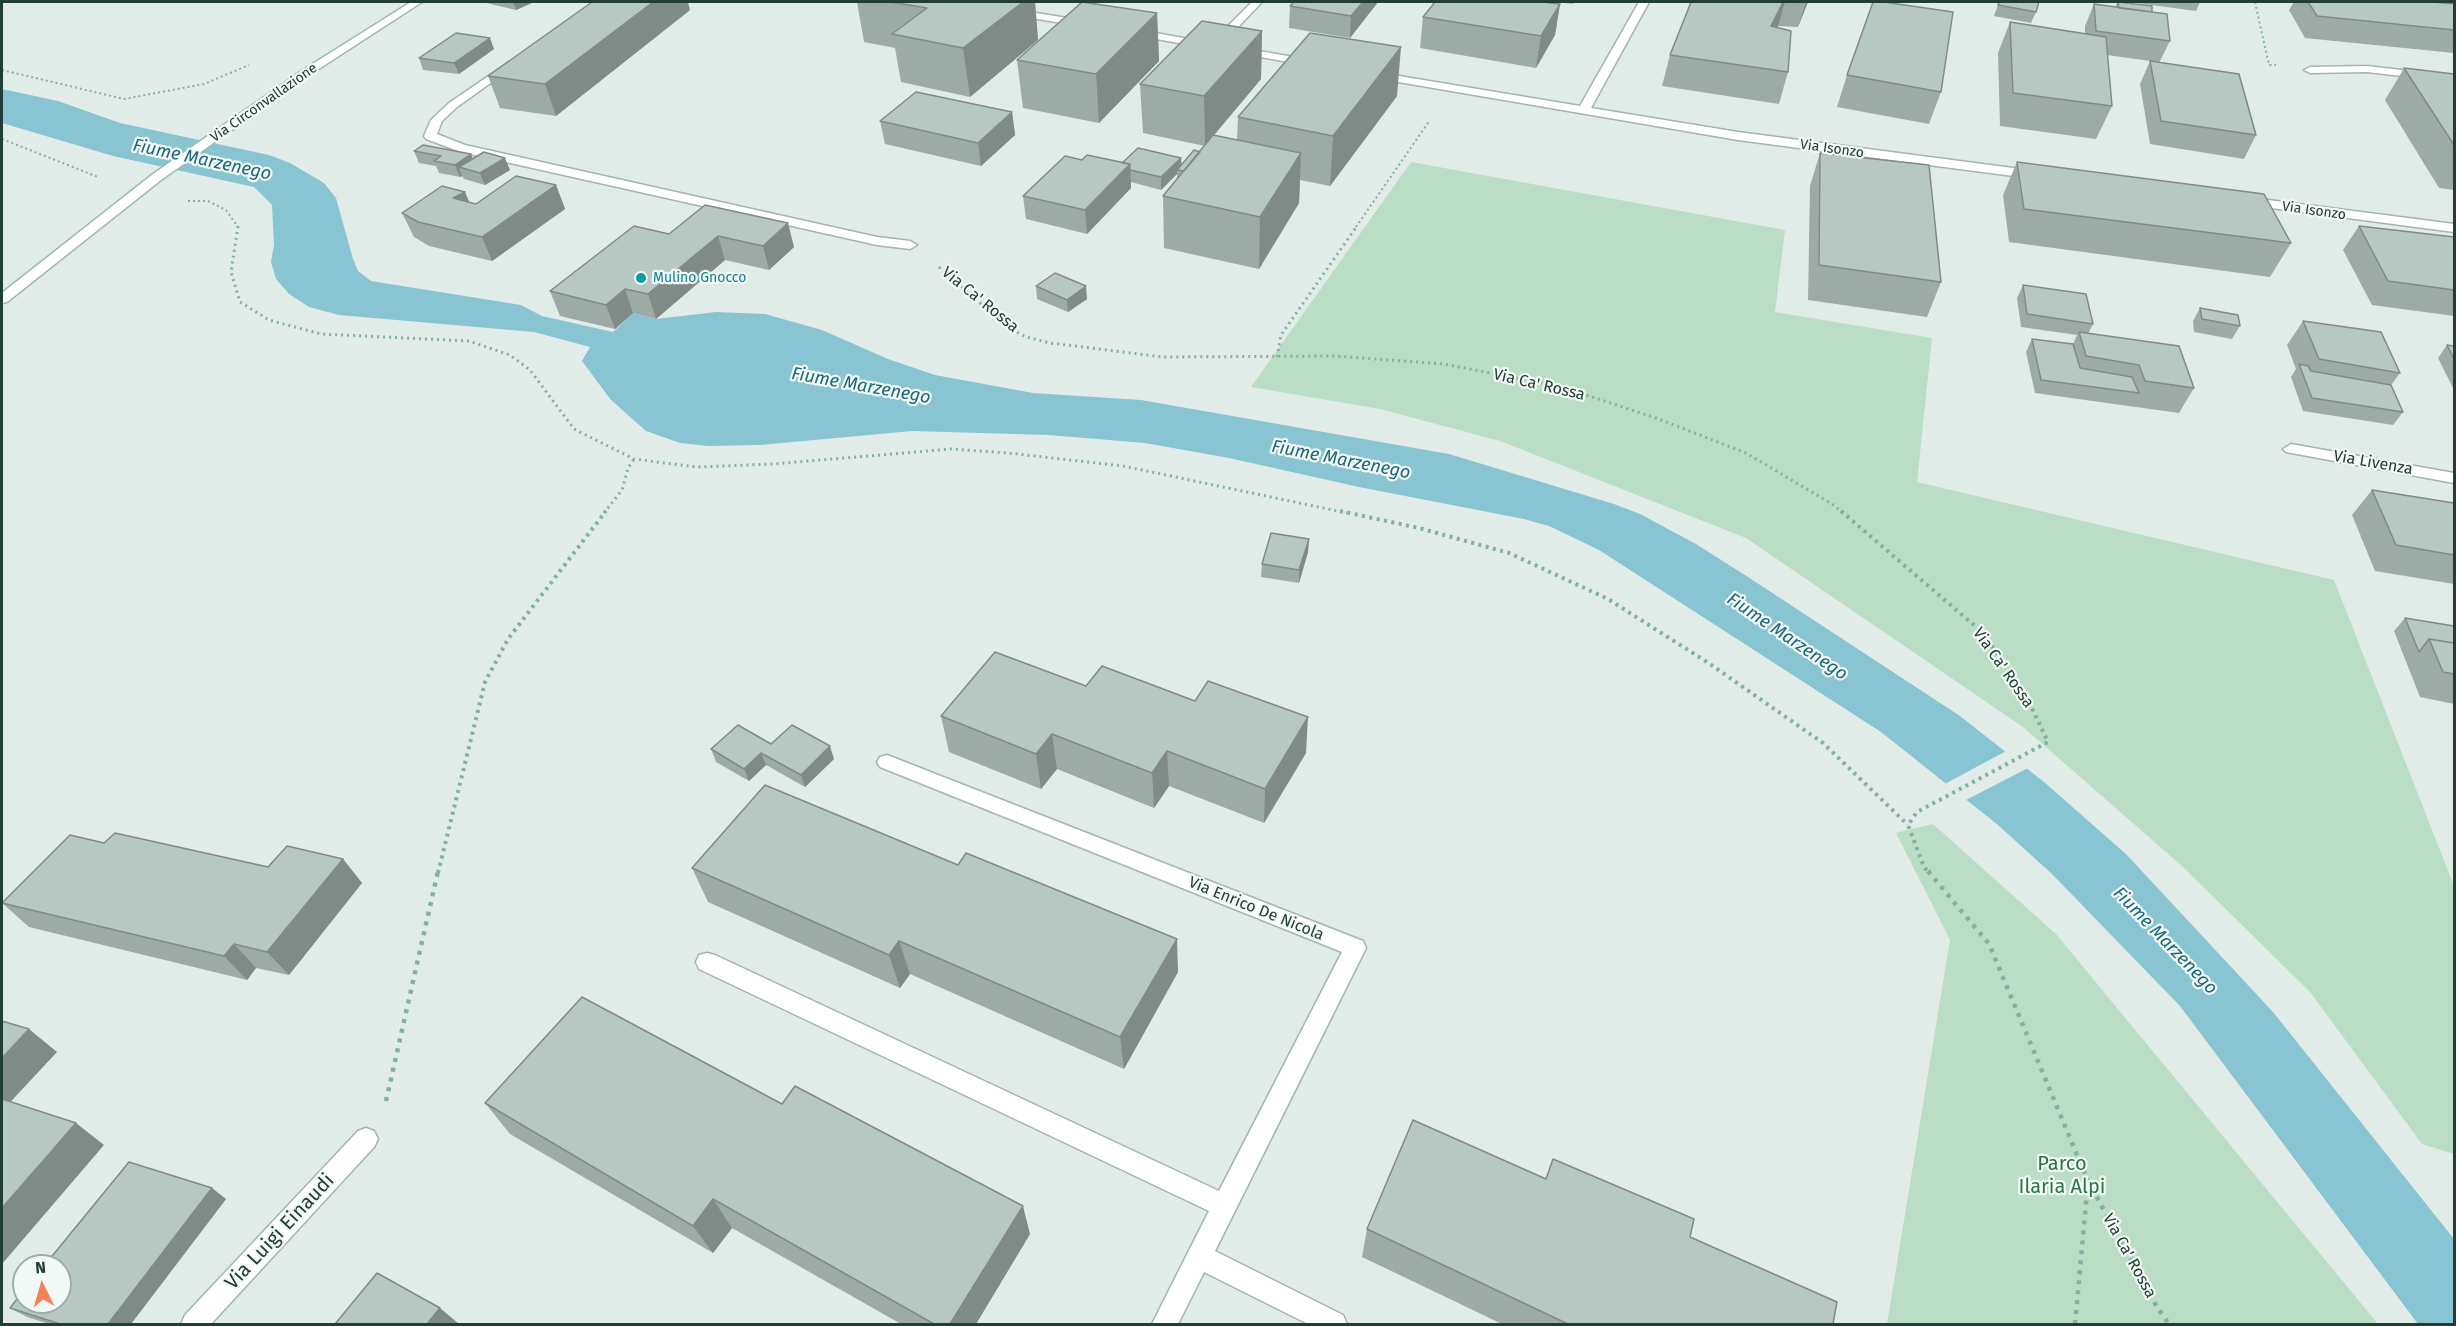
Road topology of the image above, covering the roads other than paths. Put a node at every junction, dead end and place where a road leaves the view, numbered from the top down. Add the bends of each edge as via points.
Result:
1 (417, 2) edge
2 (1257, 2) edge
3 (1644, 2) edge
4 (998, 9) edge
5 (1100, 27) edge
6 (1123, 31) edge
7 (1214, 46) junction
8 (521, 57) edge
9 (1327, 66) edge
10 (2310, 70) road end
11 (1361, 72) edge
12 (2454, 79) edge
13 (1583, 111) junction
14 (2043, 176) edge
15 (2229, 199) edge
16 (2454, 228) edge
17 (910, 245) road end
18 (2, 299) edge
19 (2291, 449) dead end
20 (2454, 478) edge
21 (887, 762) dead end
22 (707, 962) dead end
23 (366, 1139) road end
24 (1224, 1206) junction
25 (1198, 1256) junction
26 (194, 1324) edge
27 (1165, 1324) edge
28 (1334, 1324) edge

1 - 18 street, Via Circonvallazione via 307,72 157,177
2 - 7 street
3 - 13 street
4 - 5 street
6 - 7 street
7 - 9 street
8 - 17 street via 453,105 437,120 430,136 472,150 877,241
10 - 12 street via 2367,69
11 - 13 street, Via Isonzo
13 - 14 street, Via Isonzo via 1761,140
15 - 16 street, Via Isonzo
19 - 20 street, Via Livenza
21 - 24 street, Via Enrico De Nicola via 1355,948
22 - 24 street
23 - 26 street, Via Luigi Einaudi
24 - 25 street, Via Enrico De Nicola
25 - 27 street, Via Enrico De Nicola
25 - 28 street

